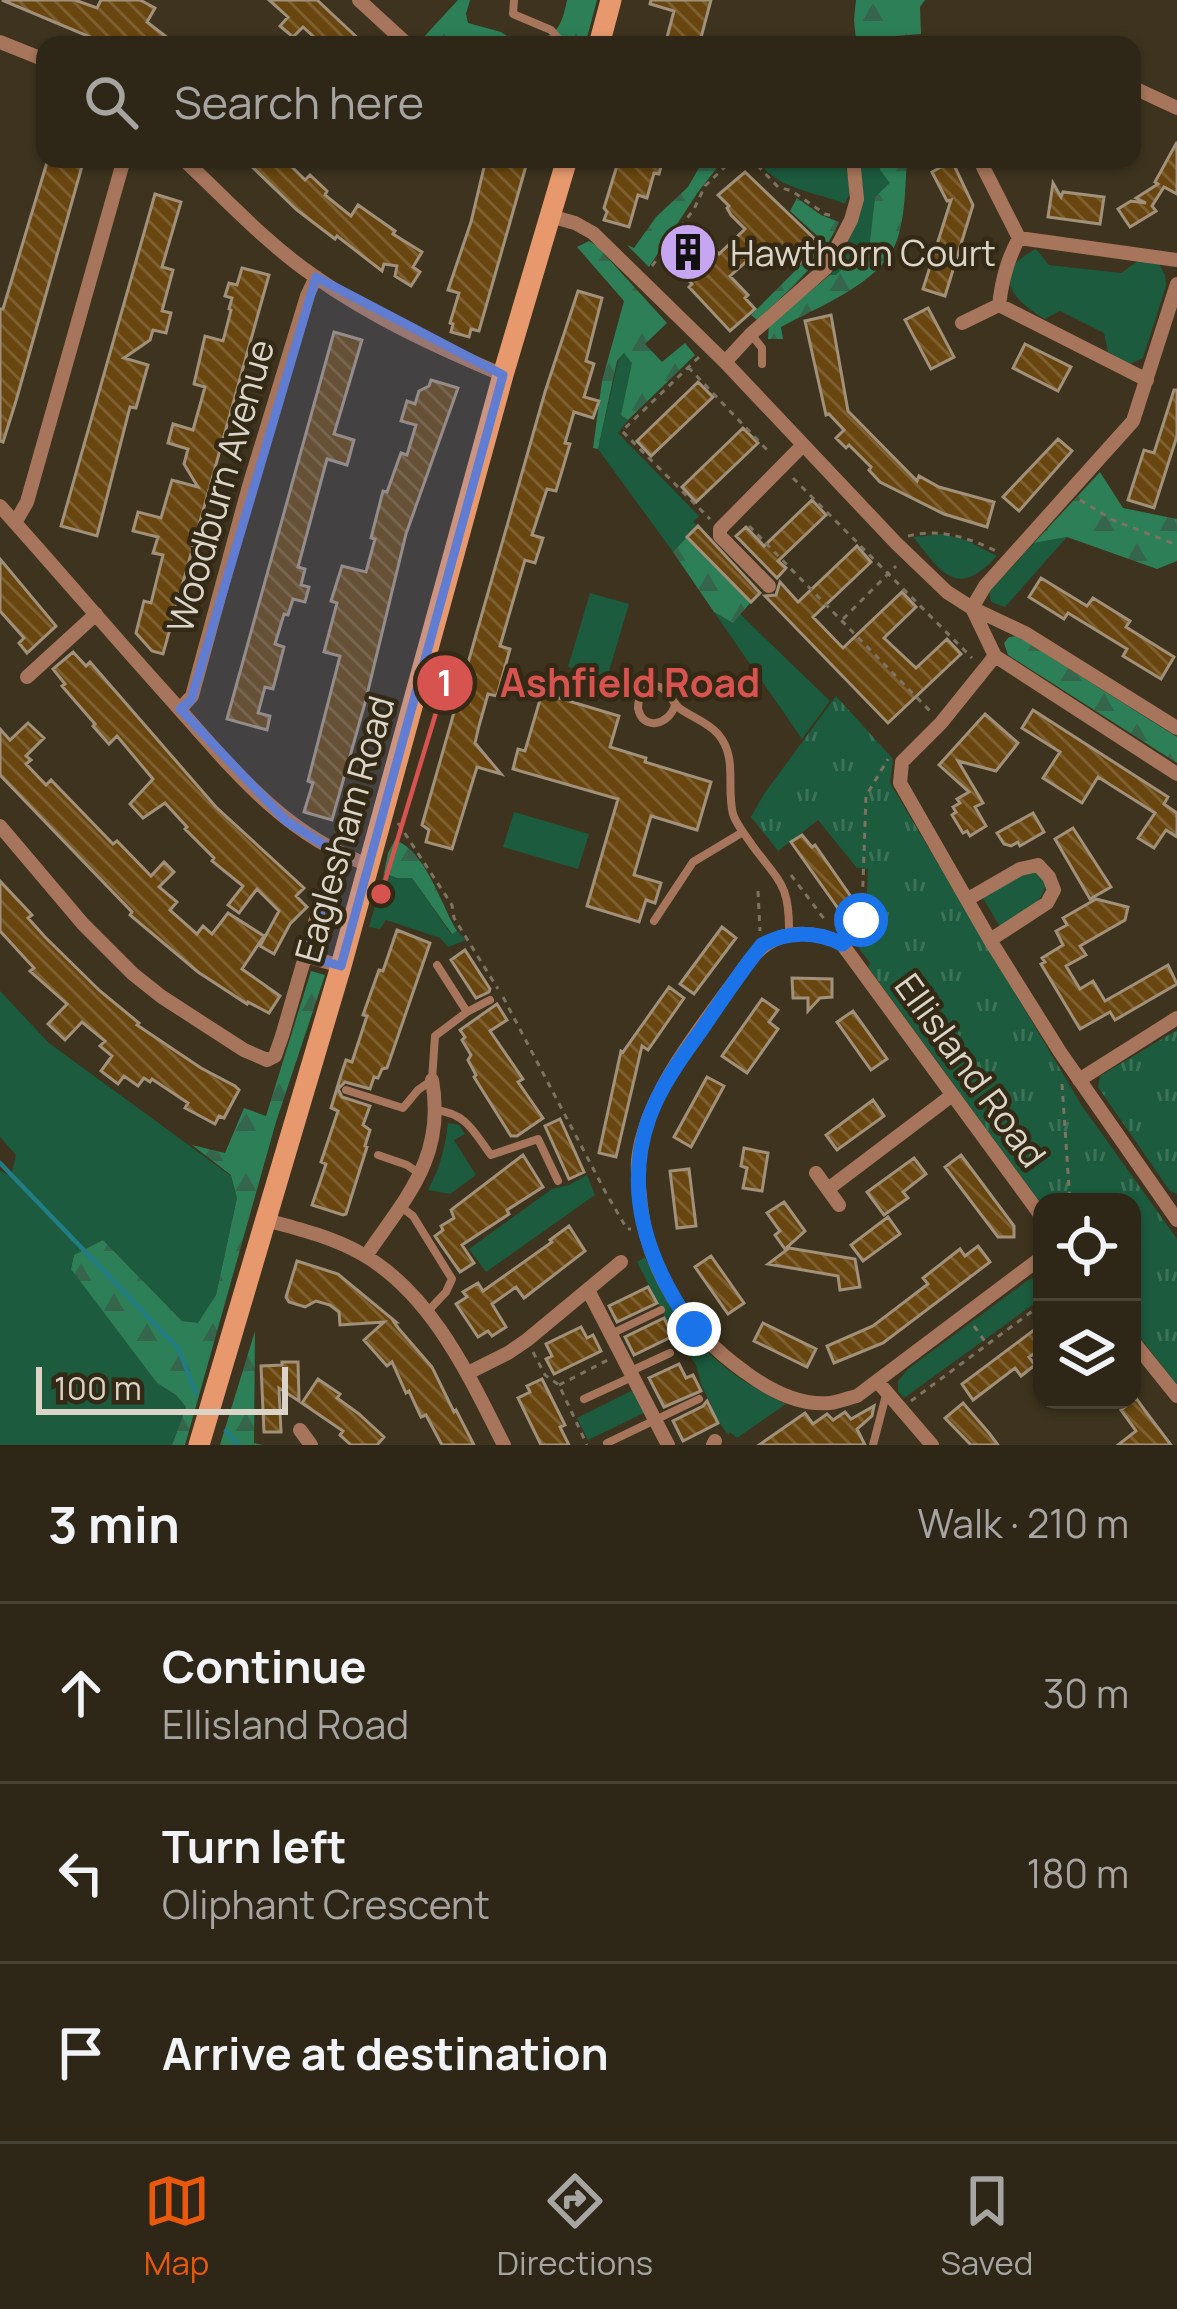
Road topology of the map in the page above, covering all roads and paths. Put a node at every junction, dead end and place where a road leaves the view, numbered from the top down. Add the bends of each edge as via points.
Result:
1 (359, 0) edge
2 (514, 0) edge
3 (611, 0) edge
4 (398, 36) edge
5 (556, 36) edge
6 (601, 36) edge
7 (0, 42) edge
8 (36, 56) edge
9 (1141, 91) edge
10 (1177, 108) edge
11 (121, 168) edge
12 (192, 168) edge
13 (564, 168) edge
14 (724, 168) edge
15 (760, 168) edge
16 (855, 168) edge
17 (983, 168) edge
18 (550, 216) junction
19 (851, 220) junction
20 (1019, 238) junction
21 (1177, 260) edge
22 (316, 278) junction
23 (1177, 284) edge
24 (646, 285) junction
25 (999, 305) junction
26 (962, 323) dead end
27 (751, 334) junction
28 (709, 347) junction
29 (725, 362) junction
30 (762, 364) dead end
31 (688, 368) junction
32 (503, 374) junction
33 (1147, 380) junction
34 (803, 445) junction
35 (782, 466) junction
36 (1069, 492) junction
37 (0, 506) edge
38 (738, 509) junction
39 (16, 523) junction
40 (720, 529) junction
41 (1177, 545) edge
42 (902, 548) junction
43 (1010, 559) junction
44 (887, 574) junction
45 (769, 586) dead end
46 (972, 608) junction
47 (96, 614) junction
48 (842, 620) junction
49 (994, 656) junction
50 (984, 670) junction
51 (27, 677) dead end
52 (675, 705) junction
53 (180, 709) junction
54 (941, 723) junction
55 (1177, 728) edge
56 (909, 753) junction
57 (1177, 774) edge
58 (384, 808) junction
59 (0, 826) edge
60 (743, 832) junction
61 (340, 855) junction
62 (369, 866) junction
63 (768, 866) junction
64 (758, 891) dead end
65 (968, 899) junction
66 (654, 921) dead end
67 (789, 935) junction
68 (990, 940) junction
69 (836, 941) junction
70 (767, 942) junction
71 (305, 956) junction
72 (437, 965) dead end
73 (341, 966) junction
74 (490, 1000) dead end
75 (467, 1012) junction
76 (1177, 1018) edge
77 (1060, 1052) junction
78 (432, 1080) junction
79 (1079, 1080) junction
80 (346, 1090) dead end
81 (951, 1096) junction
82 (436, 1110) junction
83 (378, 1155) dead end
84 (816, 1173) dead end
85 (422, 1175) junction
86 (558, 1181) dead end
87 (828, 1189) junction
88 (1069, 1193) edge
89 (839, 1205) dead end
90 (1033, 1205) edge
91 (400, 1206) junction
92 (266, 1220) junction
93 (1177, 1220) edge
94 (644, 1232) junction
95 (365, 1256) junction
96 (621, 1262) dead end
97 (1033, 1264) edge
98 (588, 1290) junction
99 (661, 1310) dead end
100 (1033, 1311) edge
101 (426, 1313) junction
102 (965, 1314) junction
103 (610, 1334) junction
104 (527, 1340) junction
105 (987, 1344) junction
106 (1141, 1351) edge
107 (670, 1353) dead end
108 (620, 1354) junction
109 (468, 1372) junction
110 (631, 1374) junction
111 (559, 1385) junction
112 (882, 1387) junction
113 (1177, 1396) edge
114 (584, 1399) dead end
115 (699, 1399) dead end
116 (900, 1409) junction
117 (655, 1420) junction
118 (300, 1430) dead end
119 (608, 1442) edge
120 (199, 1445) edge
121 (311, 1445) edge
122 (504, 1445) edge
123 (587, 1445) edge
124 (668, 1445) edge
125 (874, 1445) edge
126 (932, 1445) edge

1 - 4 street
2 - 5 lane via 513,14
3 - 6 main road
7 - 8 street
9 - 10 street
11 - 39 street
12 - 22 street
13 - 18 main road, Eaglesham Road
14 - 24 path via 652,265
15 - 19 path via 825,214
16 - 19 street
17 - 20 street
18 - 24 street via 592,233
18 - 32 main road, Eaglesham Road
19 - 27 street via 826,268
20 - 21 street
20 - 25 street
22 - 32 street via 400,329
22 - 53 street, Woodburn Avenue via 192,696
23 - 33 street
24 - 28 street
25 - 26 street
25 - 33 street
27 - 29 street
27 - 30 lane
28 - 29 street
28 - 31 path
29 - 34 street
31 - 35 path
31 - 40 path via 622,431
32 - 58 main road, Eaglesham Road
33 - 36 street via 1133,421
34 - 35 street
34 - 42 street
35 - 38 street
35 - 44 path
36 - 41 path
36 - 43 street
37 - 39 street
38 - 40 street
38 - 48 path
39 - 47 street
40 - 45 street
42 - 43 path via 911,534 940,531
42 - 44 path
42 - 46 street
43 - 46 street
44 - 48 path
44 - 50 path
46 - 49 street
46 - 55 street
47 - 51 street
47 - 53 street
48 - 54 path
49 - 50 street
49 - 57 street
50 - 54 street
52 - 52 lane via 672,716 654,724 638,710 654,687
52 - 60 lane via 718,734
53 - 61 street via 286,821
54 - 56 street
56 - 65 street via 900,784
56 - 69 path via 898,749 866,796 862,916 856,932
58 - 62 main road, Eaglesham Road
58 - 94 path via 452,905 617,1211 628,1228
59 - 71 street via 133,974 265,1060 275,1056
60 - 63 lane
60 - 66 lane via 693,862
61 - 62 street
61 - 71 street
62 - 73 main road, Eaglesham Road
63 - 67 lane via 790,902
63 - 69 path via 782,862
64 - 70 path
65 - 68 street
65 - 68 street via 1020,869 1038,866 1049,877 1047,903
67 - 69 street
67 - 70 street
68 - 77 street
69 - 81 street, Ellisland Road
70 - 94 street via 669,1076 649,1118 638,1161
71 - 73 street
72 - 75 lane
73 - 92 main road, Eaglesham Road
74 - 75 lane
75 - 78 lane via 435,1036
76 - 79 street
77 - 79 street
77 - 88 path
78 - 80 lane via 403,1108
78 - 82 street
79 - 93 street
81 - 87 street
81 - 90 street, Ellisland Road
82 - 85 street
82 - 86 lane via 464,1118 491,1154 538,1139
83 - 85 lane
84 - 87 street
85 - 91 street
87 - 89 street
91 - 95 street
91 - 101 lane via 452,1279
92 - 95 street
92 - 120 main road, Eaglesham Road
94 - 112 street via 663,1282 694,1329 767,1388 828,1403
95 - 101 street
96 - 98 street
97 - 102 street
98 - 103 street
98 - 104 street
99 - 103 lane
100 - 105 path
101 - 109 street
102 - 105 path
102 - 112 street
103 - 108 street
104 - 109 street
104 - 111 path via 544,1375
105 - 116 path
106 - 113 street
107 - 110 lane
108 - 110 street
108 - 111 path
109 - 122 street
110 - 114 lane
110 - 117 street
111 - 123 path
112 - 116 street
112 - 125 lane
115 - 117 lane
116 - 126 street
117 - 119 lane
117 - 124 street
118 - 121 street

